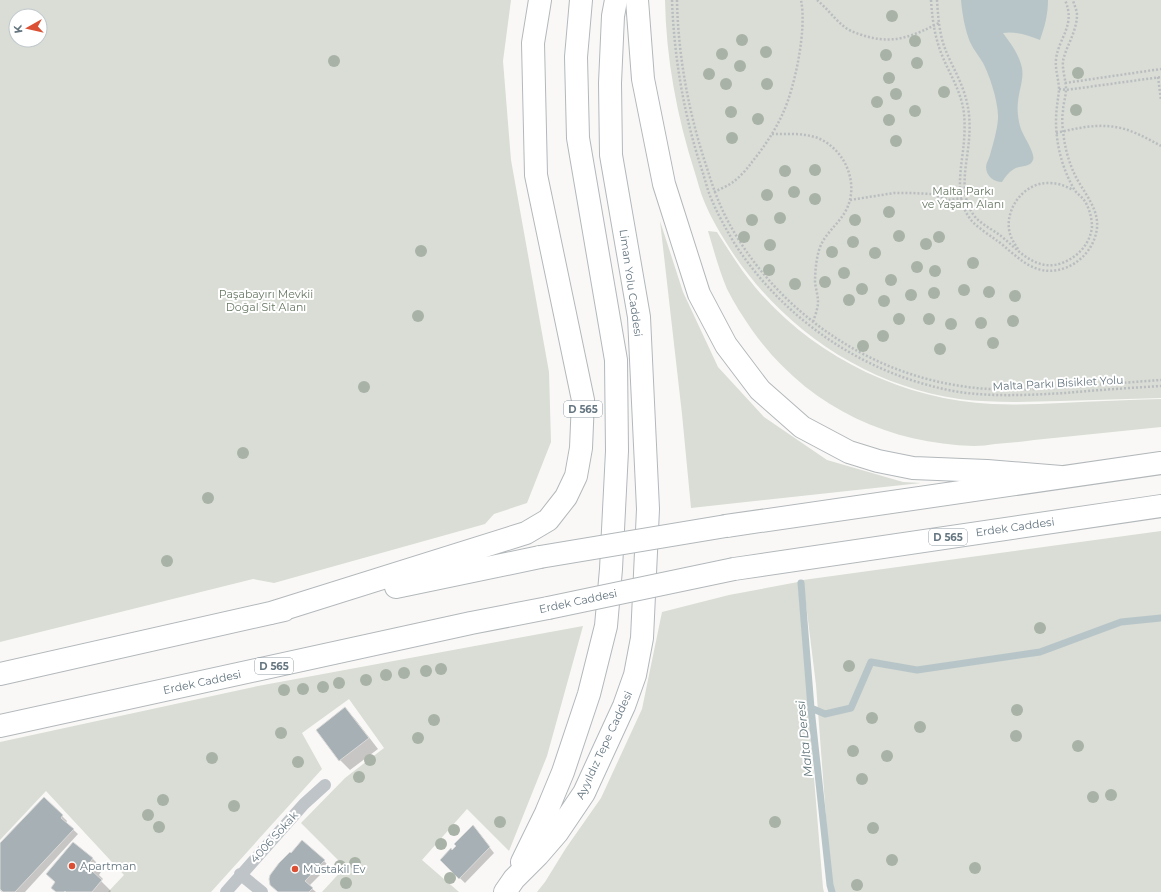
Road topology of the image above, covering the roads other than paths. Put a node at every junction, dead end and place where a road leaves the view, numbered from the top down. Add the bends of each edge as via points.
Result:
1 (540, 0) edge
2 (581, 0) edge
3 (616, 0) edge
4 (637, 0) edge
5 (1161, 463) edge
6 (1061, 477) junction
7 (1161, 506) edge
8 (270, 613) junction
9 (642, 638) joint
10 (0, 674) edge
11 (0, 726) edge
12 (326, 785) dead end
13 (240, 874) junction
14 (509, 886) edge
15 (226, 892) edge
16 (262, 892) edge

1 - 8 main road, D 565 via 533,43 536,175 583,400 581,448 576,476 566,497 548,520 526,534
2 - 14 main road, Ayyıldız Tepe Caddesi via 576,57 578,138 616,360 617,451 611,569 606,626 589,694 563,772 546,813
3 - 9 main road, Liman Yolu Caddesi via 610,83 611,155 639,317 647,472 648,509
4 - 6 main road, D 565 via 643,79 667,191 700,294 726,345 760,390 802,427 850,452 878,461 913,468
5 - 6 main road, D 565
6 - 8 main road, D 565, bridge via 726,526 540,557
7 - 11 main road, Erdek Caddesi / D 565, bridge via 734,569 471,623
8 - 10 main road, D 565
9 - 14 main road, Ayyıldız Tepe Caddesi via 635,675 624,706 584,793 557,833
12 - 13 lane, 4006 Sokak via 304,804
13 - 15 lane, 4006 Sokak
13 - 16 lane

